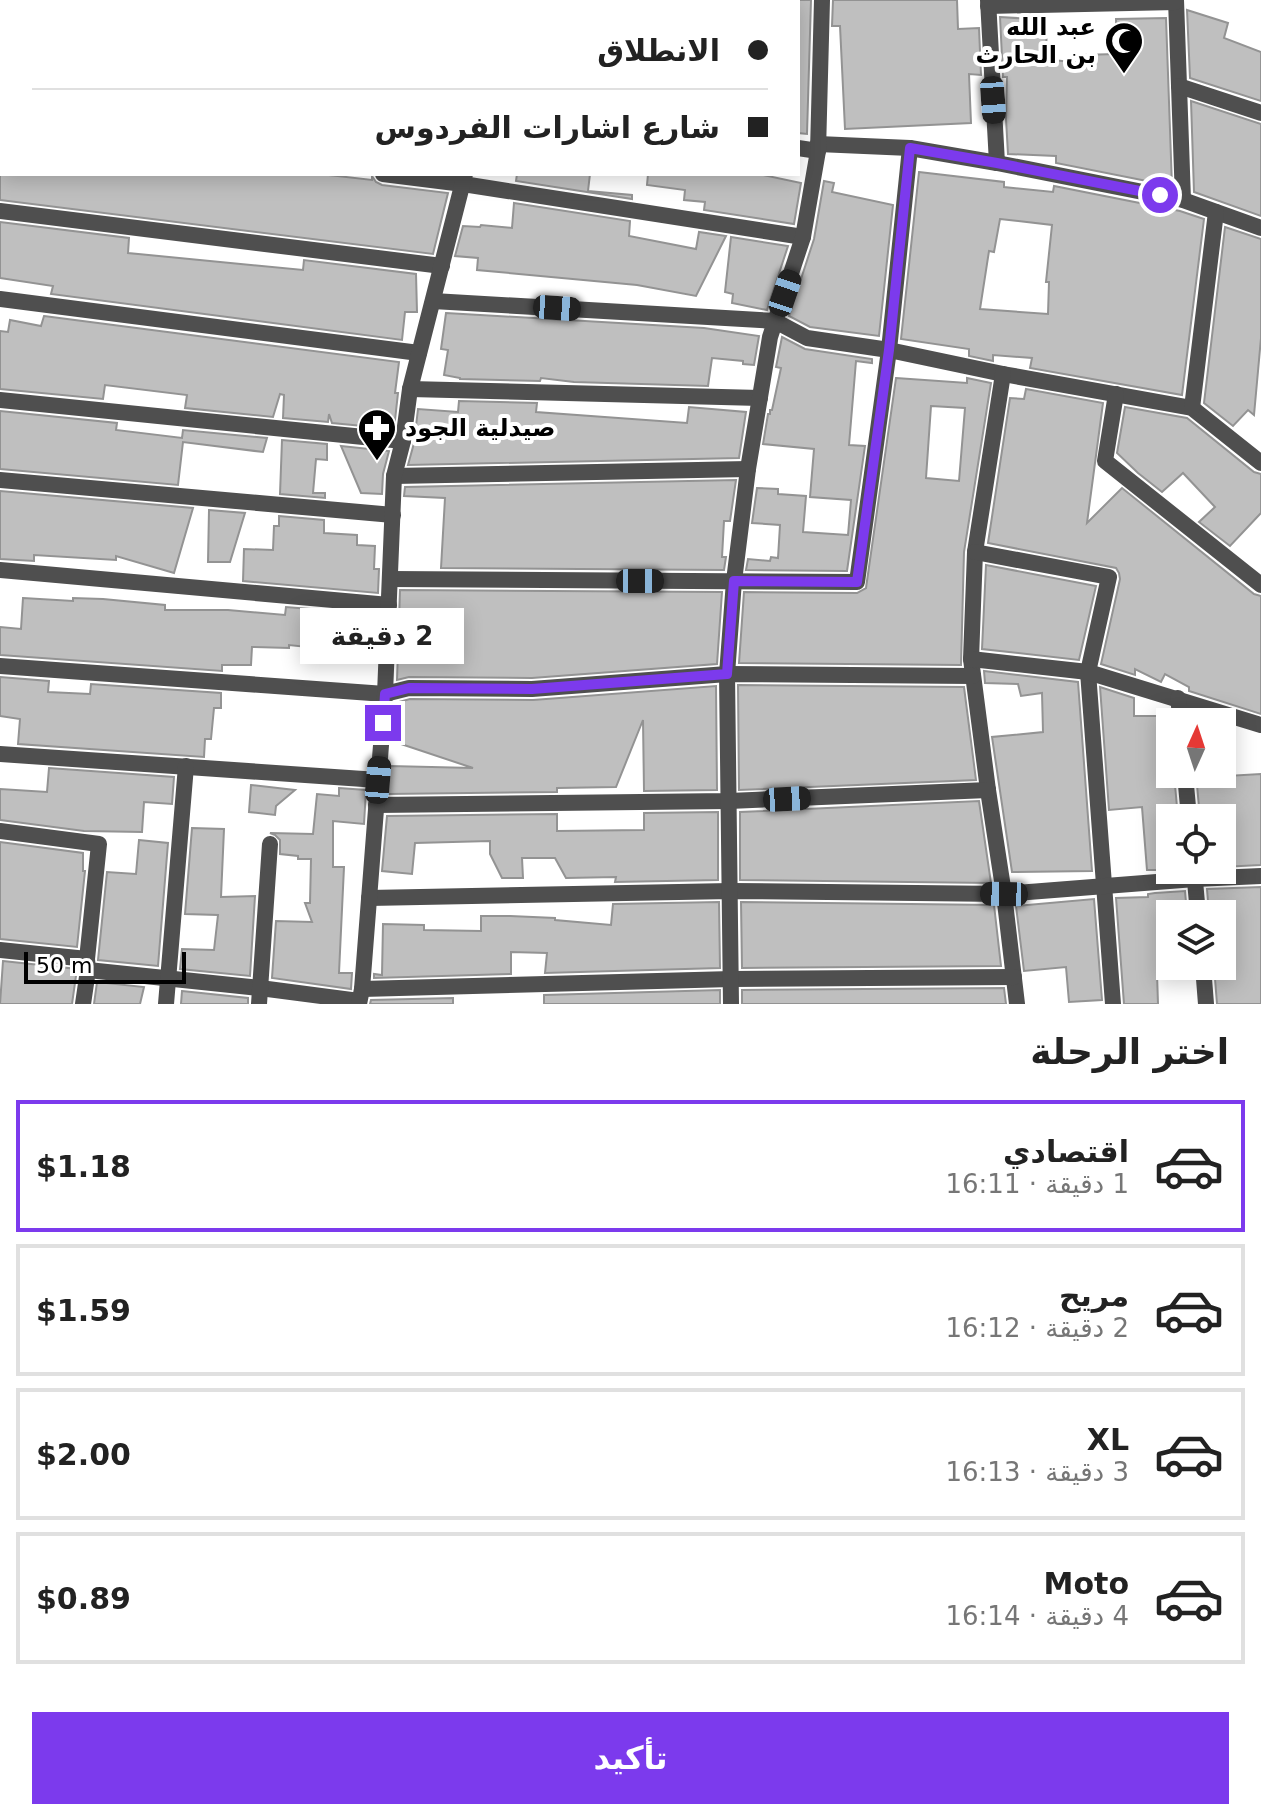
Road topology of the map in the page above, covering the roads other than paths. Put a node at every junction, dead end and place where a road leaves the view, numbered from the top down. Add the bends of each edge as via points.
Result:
1 (822, 0) edge
2 (1176, 1) edge
3 (988, 3) edge
4 (1179, 86) junction
5 (1261, 113) edge
6 (818, 147) junction
7 (800, 148) edge
8 (910, 148) junction
9 (997, 163) junction
10 (415, 176) edge
11 (464, 179) edge
12 (1183, 200) junction
13 (0, 211) edge
14 (1216, 212) junction
15 (1261, 228) edge
16 (803, 237) junction
17 (442, 266) junction
18 (0, 299) edge
19 (433, 301) junction
20 (775, 321) junction
21 (889, 350) junction
22 (419, 353) junction
23 (1003, 374) junction
24 (410, 389) junction
25 (1116, 394) junction
26 (760, 398) junction
27 (0, 400) edge
28 (1192, 408) junction
29 (403, 441) junction
30 (1261, 463) edge
31 (748, 469) junction
32 (394, 476) junction
33 (0, 480) edge
34 (393, 515) junction
35 (975, 552) junction
36 (0, 570) edge
37 (390, 579) junction
38 (734, 581) junction
39 (1261, 585) edge
40 (389, 605) junction
41 (0, 666) edge
42 (972, 667) junction
43 (1088, 672) junction
44 (727, 674) junction
45 (385, 694) junction
46 (1178, 698) junction
47 (1179, 708) edge
48 (1261, 725) edge
49 (0, 754) edge
50 (186, 766) junction
51 (378, 780) junction
52 (988, 790) junction
53 (729, 801) junction
54 (376, 805) junction
55 (0, 831) edge
56 (270, 844) dead end
57 (1236, 875) edge
58 (1261, 876) edge
59 (1156, 879) edge
60 (1104, 886) junction
61 (731, 891) junction
62 (1004, 894) junction
63 (369, 898) junction
64 (0, 950) edge
65 (88, 964) junction
66 (1014, 977) junction
67 (732, 979) junction
68 (168, 980) junction
69 (1204, 980) edge
70 (259, 996) edge
71 (360, 998) edge
72 (83, 1004) edge
73 (166, 1004) edge
74 (731, 1004) edge
75 (1017, 1004) edge
76 (1113, 1004) edge
77 (1206, 1004) edge

1 - 6 street
2 - 3 street
2 - 4 street
3 - 9 street
4 - 5 street
4 - 12 street
6 - 7 street
6 - 8 street
6 - 16 street
8 - 9 street
8 - 21 street
9 - 12 street
10 - 11 street
11 - 16 street
11 - 17 street
12 - 14 street
13 - 17 street
14 - 15 street
14 - 28 street
16 - 20 street
17 - 19 street
18 - 22 street
19 - 20 street
19 - 22 street
20 - 21 street via 807,338
20 - 26 street
21 - 23 street
21 - 38 street via 857,582
22 - 24 street
23 - 25 street
23 - 35 street
24 - 26 street
24 - 29 street
25 - 28 street
25 - 39 street via 1105,461
26 - 31 street
27 - 29 street
28 - 30 street
29 - 32 street
31 - 32 street
31 - 38 street
32 - 34 street
33 - 34 street
34 - 37 street
35 - 42 street
35 - 43 street via 1109,577
36 - 40 street
37 - 38 street
37 - 40 street
38 - 44 street
40 - 45 street
41 - 45 street
42 - 43 street
42 - 44 street
42 - 52 street
43 - 46 street
43 - 60 street
44 - 45 street via 532,689 409,688
44 - 53 street
45 - 51 street
46 - 47 street
46 - 48 street
49 - 50 street
50 - 51 street
50 - 68 street
51 - 54 street
52 - 53 street
52 - 62 street
53 - 54 street
53 - 61 street
54 - 63 street
55 - 65 street via 99,844
56 - 70 street
57 - 58 street
59 - 60 street
60 - 62 street
60 - 76 street
61 - 62 street
61 - 63 street
61 - 67 street
62 - 66 street
63 - 71 street
64 - 65 street
65 - 68 street
65 - 72 street
66 - 67 street
66 - 75 street
67 - 71 street
67 - 74 street
68 - 70 street
68 - 73 street
69 - 77 street
70 - 71 street

